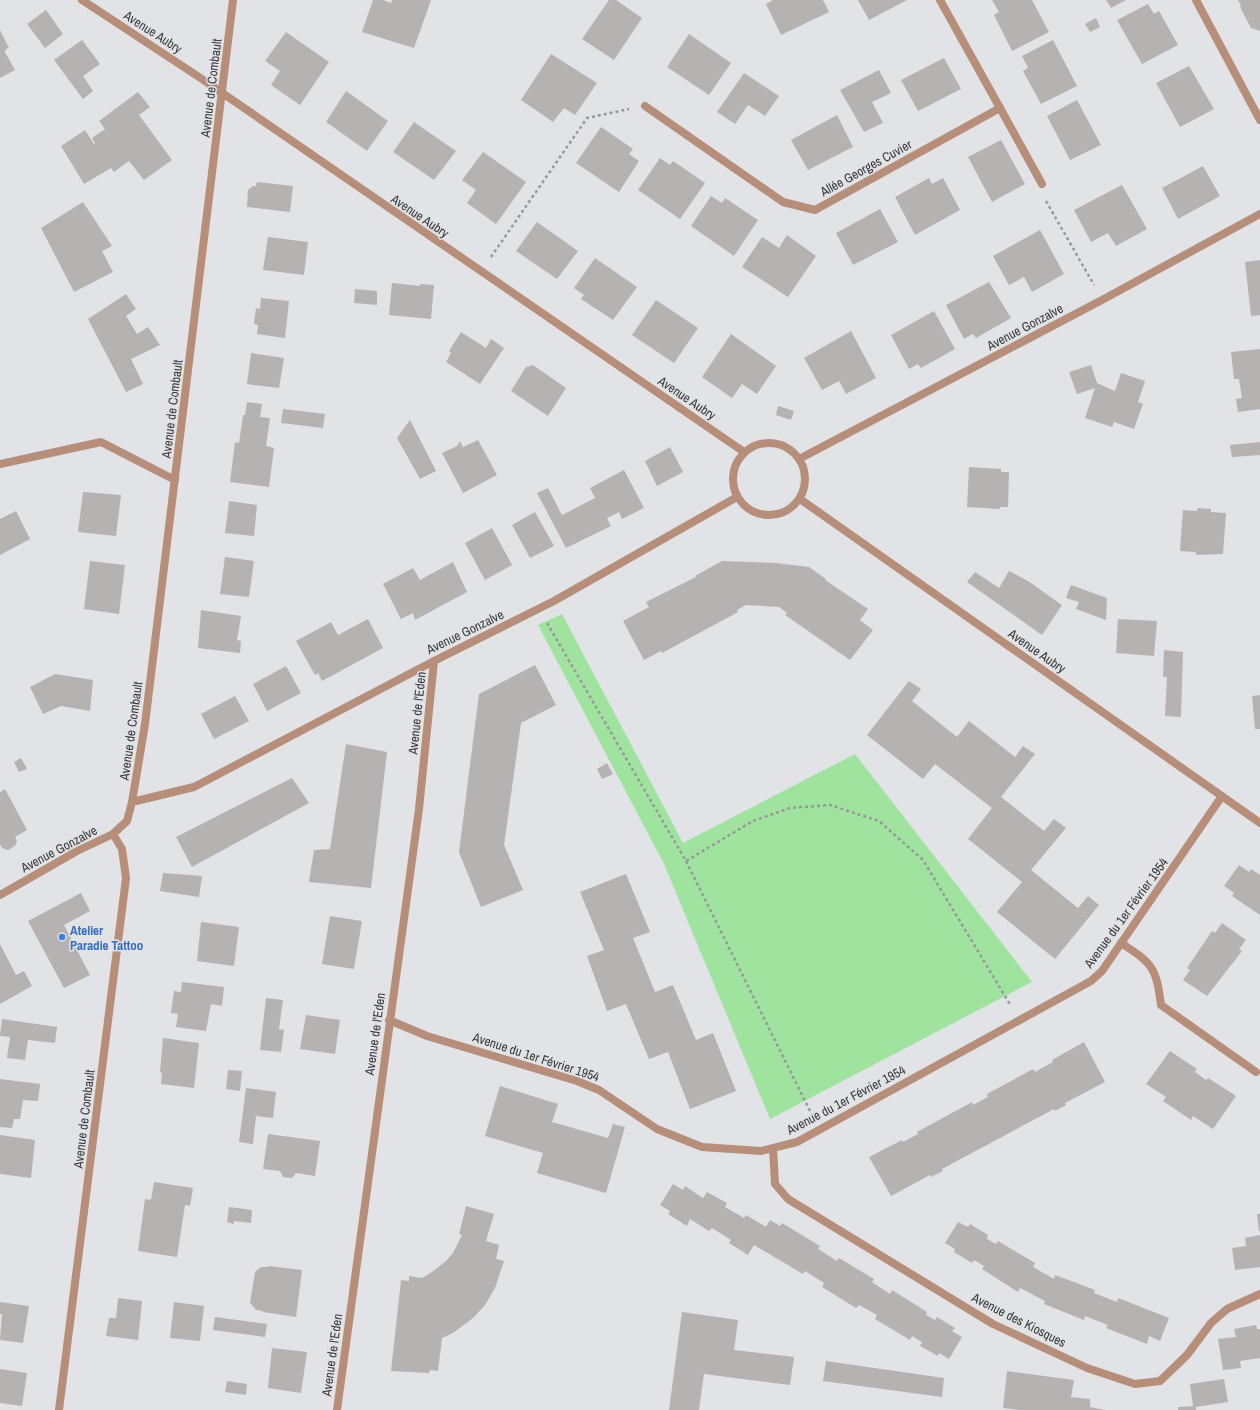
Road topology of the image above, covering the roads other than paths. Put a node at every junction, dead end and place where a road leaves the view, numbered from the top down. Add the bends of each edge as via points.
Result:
1 (82, 0) edge
2 (233, 0) edge
3 (940, 0) edge
4 (1196, 0) edge
5 (222, 94) junction
6 (644, 106) road end
7 (1000, 108) junction
8 (1260, 120) edge
9 (1042, 184) road end
10 (1260, 214) edge
11 (744, 452) junction
12 (799, 459) junction
13 (0, 464) edge
14 (175, 480) junction
15 (737, 497) junction
16 (800, 499) junction
17 (434, 661) junction
18 (1222, 796) junction
19 (132, 802) junction
20 (127, 821) joint
21 (1260, 823) edge
22 (113, 834) junction
23 (0, 895) edge
24 (1121, 943) junction
25 (389, 1020) junction
26 (1256, 1072) dead end
27 (773, 1148) junction
28 (1260, 1294) edge
29 (59, 1410) edge
30 (337, 1410) edge

1 - 5 street, Avenue Aubry
2 - 5 street, Avenue de Combault
3 - 7 street
4 - 8 street
5 - 11 street, Avenue Aubry
5 - 14 street, Avenue de Combault
6 - 7 street, Allée Georges Cuvier via 783,202 815,210
7 - 9 street
10 - 12 street, Avenue Gonzalve
11 - 12 street via 755,445 767,442 784,446
11 - 15 street via 732,474
12 - 16 street via 804,471 805,484
13 - 14 street via 101,442
14 - 19 street, Avenue de Combault via 145,724
15 - 16 street via 755,513 767,515 788,510
15 - 17 street, Avenue Gonzalve via 539,609
16 - 18 street, Avenue Aubry
17 - 19 street, Avenue Gonzalve via 194,787
17 - 25 street, Avenue de l'Eden via 419,809
18 - 21 street, Avenue Aubry
18 - 24 street, Avenue du 1er Février 1954
19 - 20 street, Avenue de Combault
20 - 22 street, Avenue Gonzalve
22 - 23 street, Avenue Gonzalve via 77,851
22 - 29 street, Avenue de Combault via 122,849 126,878
24 - 26 street via 1146,960 1157,978 1161,1005
24 - 27 street, Avenue du 1er Février 1954 via 1091,981 797,1142
25 - 27 street, Avenue du 1er Février 1954 via 427,1036 577,1081 599,1090 657,1128 702,1147 761,1151
25 - 30 street, Avenue de l'Eden
27 - 28 street, Avenue des Kiosques via 775,1184 788,1199 993,1324 1087,1368 1135,1384 1160,1381 1187,1355 1211,1323 1227,1309

